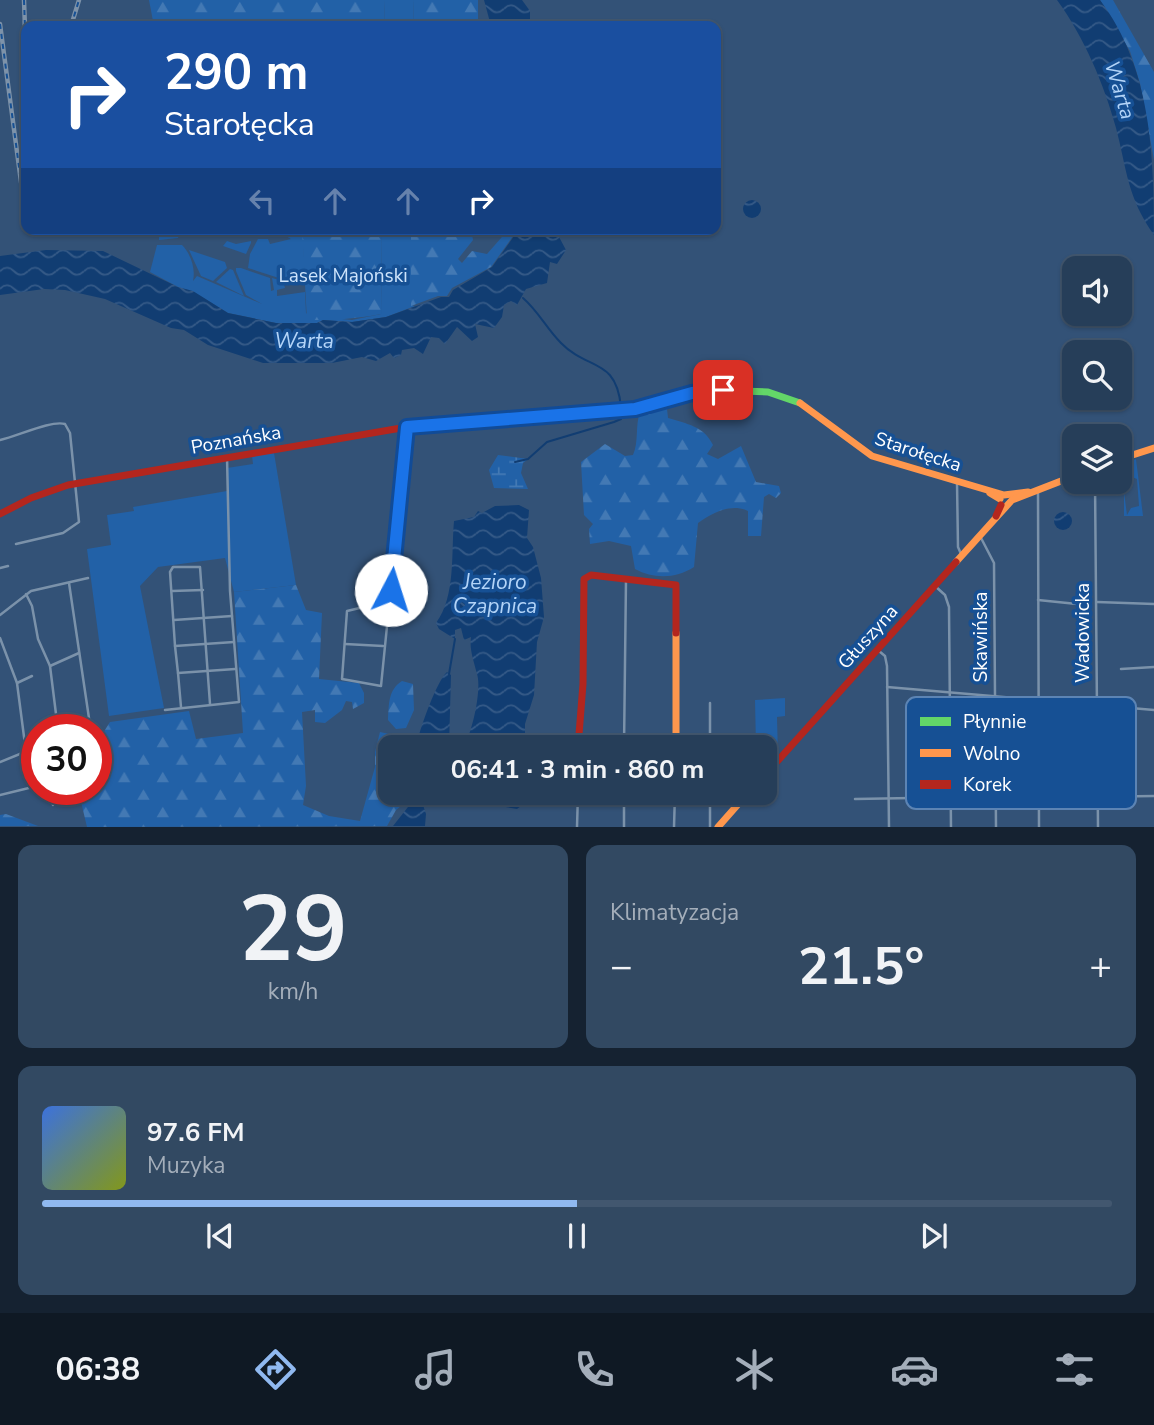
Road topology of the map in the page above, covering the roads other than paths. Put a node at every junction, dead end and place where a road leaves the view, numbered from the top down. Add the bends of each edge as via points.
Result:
1 (405, 427) junction
2 (0, 440) edge
3 (1154, 448) edge
4 (1132, 455) edge
5 (227, 457) junction
6 (1062, 480) edge
7 (957, 482) junction
8 (75, 484) junction
9 (1038, 489) junction
10 (1095, 494) edge
11 (1006, 500) junction
12 (0, 514) edge
13 (980, 536) junction
14 (16, 544) dead end
15 (962, 555) junction
16 (8, 566) dead end
17 (0, 568) edge
18 (88, 578) dead end
19 (626, 578) junction
20 (69, 583) junction
21 (935, 586) junction
22 (203, 590) junction
23 (172, 591) junction
24 (26, 594) junction
25 (1038, 600) junction
26 (389, 601) junction
27 (1097, 601) junction
28 (1077, 604) dead end
29 (1154, 604) edge
30 (0, 615) edge
31 (232, 616) junction
32 (204, 618) junction
33 (174, 620) junction
34 (0, 638) edge
35 (234, 642) junction
36 (345, 643) junction
37 (205, 644) junction
38 (382, 645) junction
39 (176, 646) junction
40 (877, 649) junction
41 (79, 653) junction
42 (50, 666) junction
43 (1154, 667) edge
44 (236, 669) junction
45 (1121, 669) dead end
46 (207, 671) junction
47 (178, 673) junction
48 (32, 676) dead end
49 (17, 682) junction
50 (887, 687) junction
51 (950, 693) junction
52 (995, 696) junction
53 (950, 697) edge
54 (1006, 697) edge
55 (1038, 697) edge
56 (1097, 697) edge
57 (710, 703) dead end
58 (210, 704) junction
59 (181, 707) junction
60 (1136, 708) edge
61 (165, 710) dead end
62 (1154, 710) edge
63 (21, 714) edge
64 (56, 714) edge
65 (88, 714) edge
66 (578, 735) edge
67 (624, 735) edge
68 (676, 735) edge
69 (710, 735) edge
70 (21, 754) edge
71 (0, 762) edge
72 (777, 762) edge
73 (21, 790) edge
74 (0, 795) edge
75 (1136, 796) edge
76 (1154, 796) edge
77 (855, 799) dead end
78 (888, 799) junction
79 (906, 799) edge
80 (578, 805) edge
81 (624, 805) edge
82 (675, 805) edge
83 (710, 805) edge
84 (737, 805) edge
85 (951, 809) edge
86 (996, 809) edge
87 (1039, 809) edge
88 (1098, 809) edge
89 (577, 827) edge
90 (624, 827) edge
91 (674, 827) edge
92 (710, 827) edge
93 (718, 827) edge
94 (889, 827) edge
95 (951, 827) edge
96 (996, 827) edge
97 (1039, 827) edge
98 (1098, 827) edge

1 - 5 street, Poznańska
1 - 7 street, Starołęcka via 635,409 706,391 768,392 808,406 872,456
1 - 26 street
2 - 8 street via 47,423 65,424
3 - 4 street
5 - 8 street, Poznańska
5 - 31 street
6 - 9 street, Starołęcka
7 - 11 street, Starołęcka
7 - 15 street
8 - 12 street, Poznańska
8 - 14 street via 78,525
9 - 11 street, Starołęcka
9 - 25 street
10 - 27 street, Wadowicka
11 - 13 street, Głuszyna
13 - 15 street, Głuszyna
13 - 52 street, Skawińska via 994,563
15 - 21 street, Głuszyna
16 - 17 street
18 - 20 street
19 - 66 street via 591,575 584,579
19 - 67 street
19 - 68 street via 671,582 678,589
20 - 24 street
20 - 41 street
21 - 40 street, Głuszyna
21 - 51 street via 949,607
22 - 23 street
22 - 23 street via 200,567 173,567
22 - 32 street
23 - 33 street
24 - 30 street
24 - 42 street
25 - 28 street
25 - 55 street
26 - 36 street via 347,611
26 - 38 street
27 - 29 street
27 - 56 street, Wadowicka
31 - 32 street
31 - 35 street
32 - 33 street
32 - 37 street
33 - 39 street
34 - 49 street
35 - 37 street
35 - 44 street
36 - 38 street
36 - 38 street via 342,679 381,686
37 - 39 street
37 - 46 street
39 - 47 street
40 - 50 street via 886,659
40 - 72 street, Głuszyna
41 - 42 street
41 - 65 street
42 - 64 street
43 - 45 street
44 - 46 street
44 - 58 street via 239,702
46 - 47 street
46 - 58 street
47 - 59 street
48 - 49 street
49 - 63 street
50 - 51 street
50 - 78 street
51 - 52 street
51 - 53 street
52 - 54 street
57 - 69 street
58 - 59 street
59 - 61 street
60 - 62 street
70 - 71 street
73 - 74 street
75 - 76 street
77 - 78 street
78 - 79 street
78 - 94 street
80 - 89 street
81 - 90 street
82 - 91 street
83 - 92 street
84 - 93 street
85 - 95 street
86 - 96 street, Skawińska
87 - 97 street
88 - 98 street, Wadowicka

